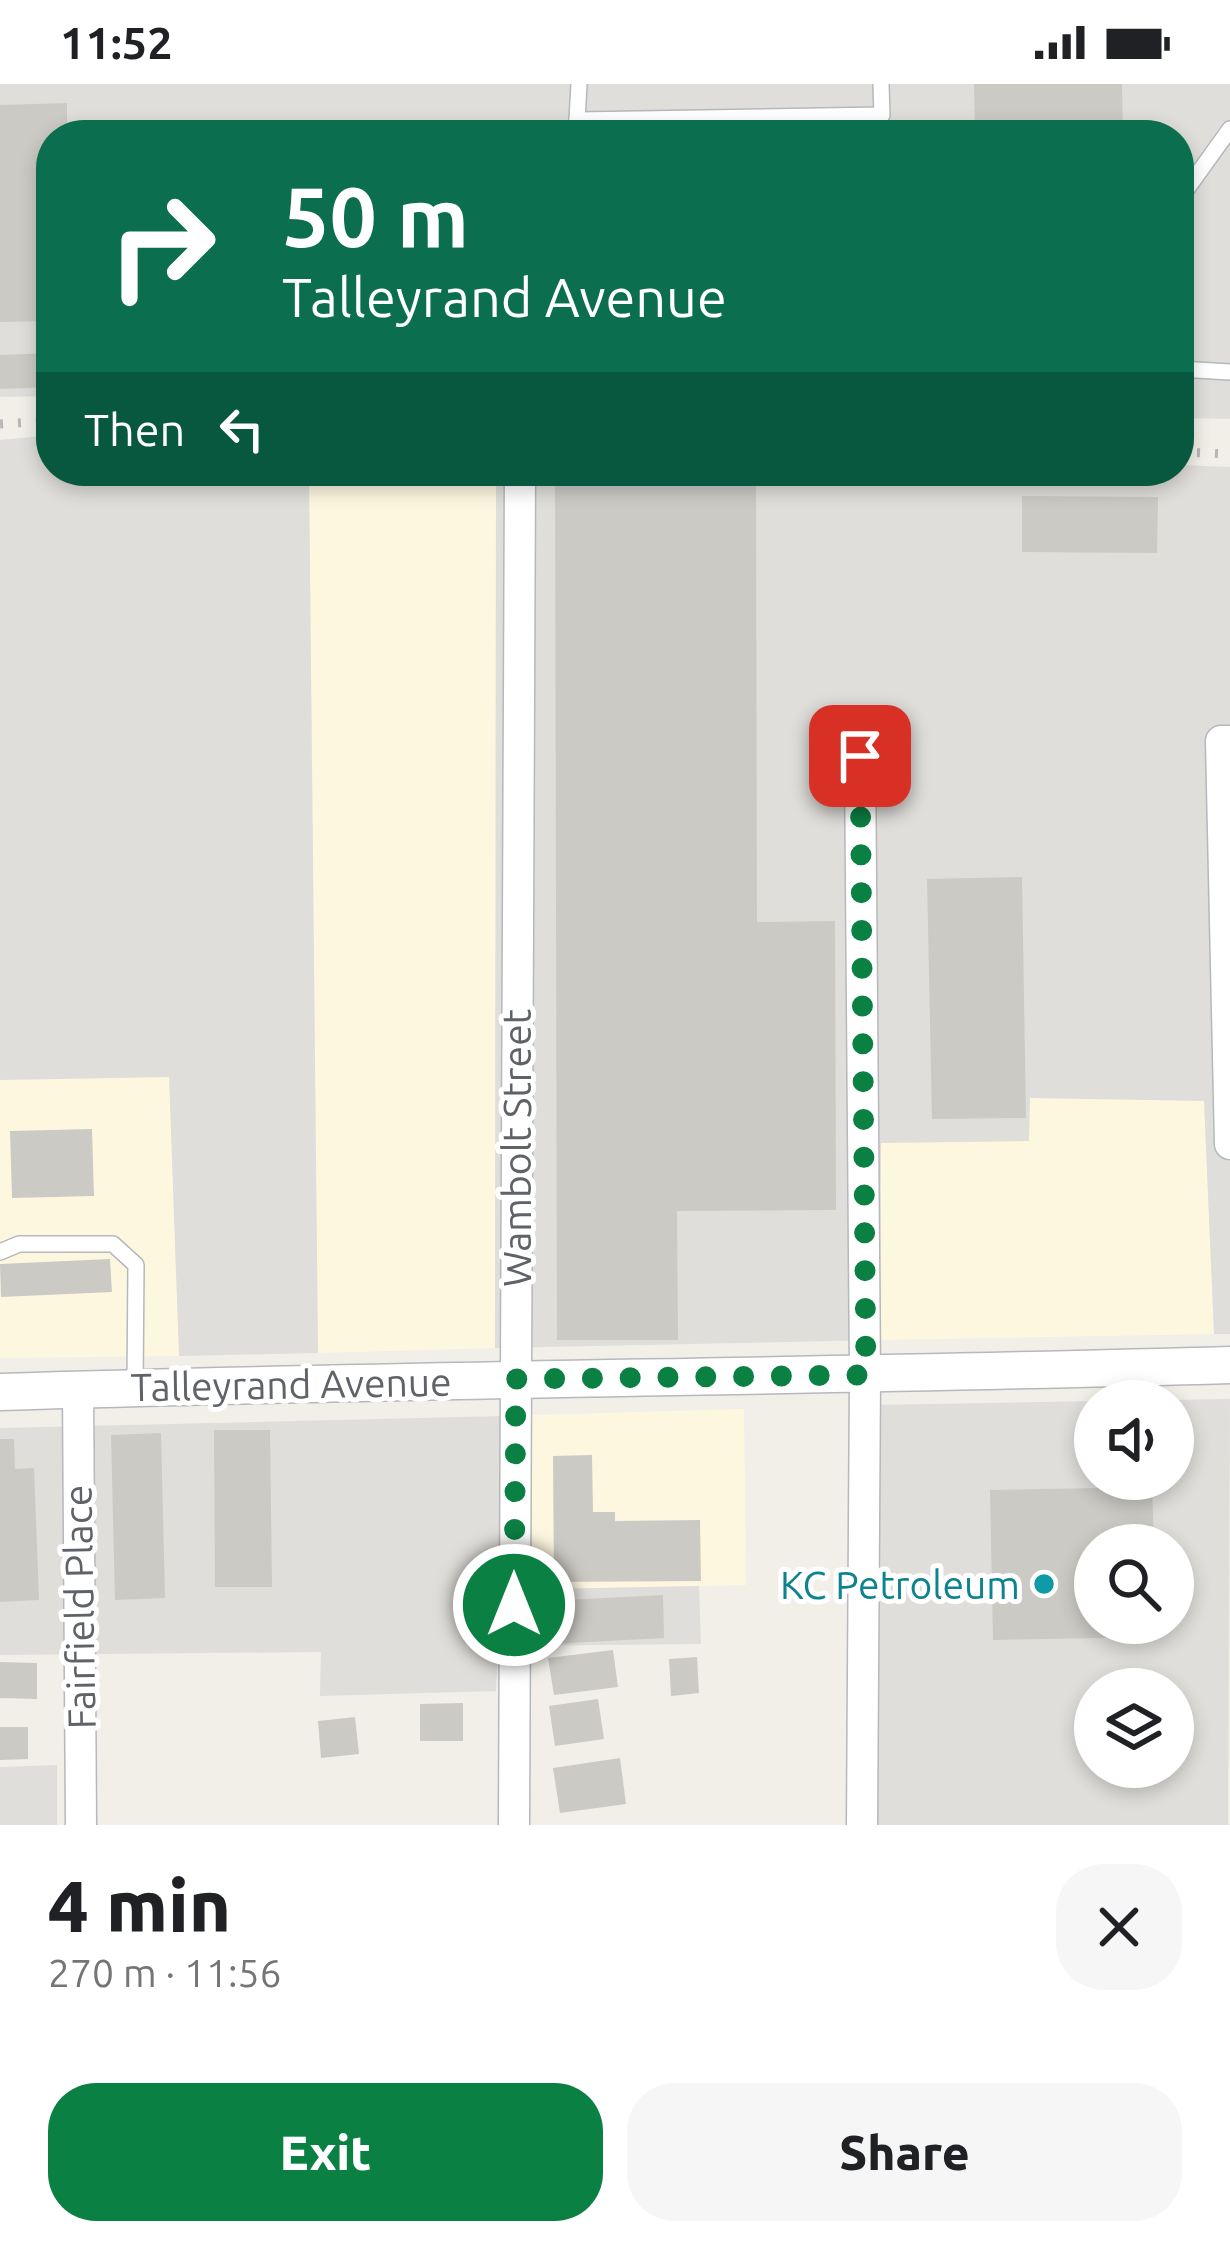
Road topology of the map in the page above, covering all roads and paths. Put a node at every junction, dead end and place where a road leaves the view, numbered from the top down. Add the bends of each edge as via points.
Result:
1 (579, 84) edge
2 (881, 84) edge
3 (882, 115) junction
4 (577, 120) edge
5 (765, 120) edge
6 (882, 120) edge
7 (1230, 130) edge
8 (1194, 179) edge
9 (1194, 370) edge
10 (1230, 372) edge
11 (520, 486) edge
12 (1225, 741) edge
13 (860, 756) dead end
14 (1230, 1144) edge
15 (0, 1252) edge
16 (1230, 1365) edge
17 (866, 1375) junction
18 (516, 1379) junction
19 (135, 1388) junction
20 (78, 1390) junction
21 (0, 1392) edge
22 (81, 1825) edge
23 (514, 1825) edge
24 (862, 1825) edge

1 - 4 lane
2 - 3 lane
3 - 5 lane
3 - 6 lane
7 - 8 lane
9 - 10 lane
11 - 18 street, Wambolt Street
12 - 14 street
13 - 17 street
15 - 19 lane via 19,1244 113,1244 125,1252 136,1265
16 - 17 street, Talleyrand Avenue
17 - 18 street, Talleyrand Avenue
17 - 24 street
18 - 19 street, Talleyrand Avenue
18 - 23 street, Wambolt Street
19 - 20 street, Talleyrand Avenue
20 - 21 street, Talleyrand Avenue
20 - 22 street, Fairfield Place

